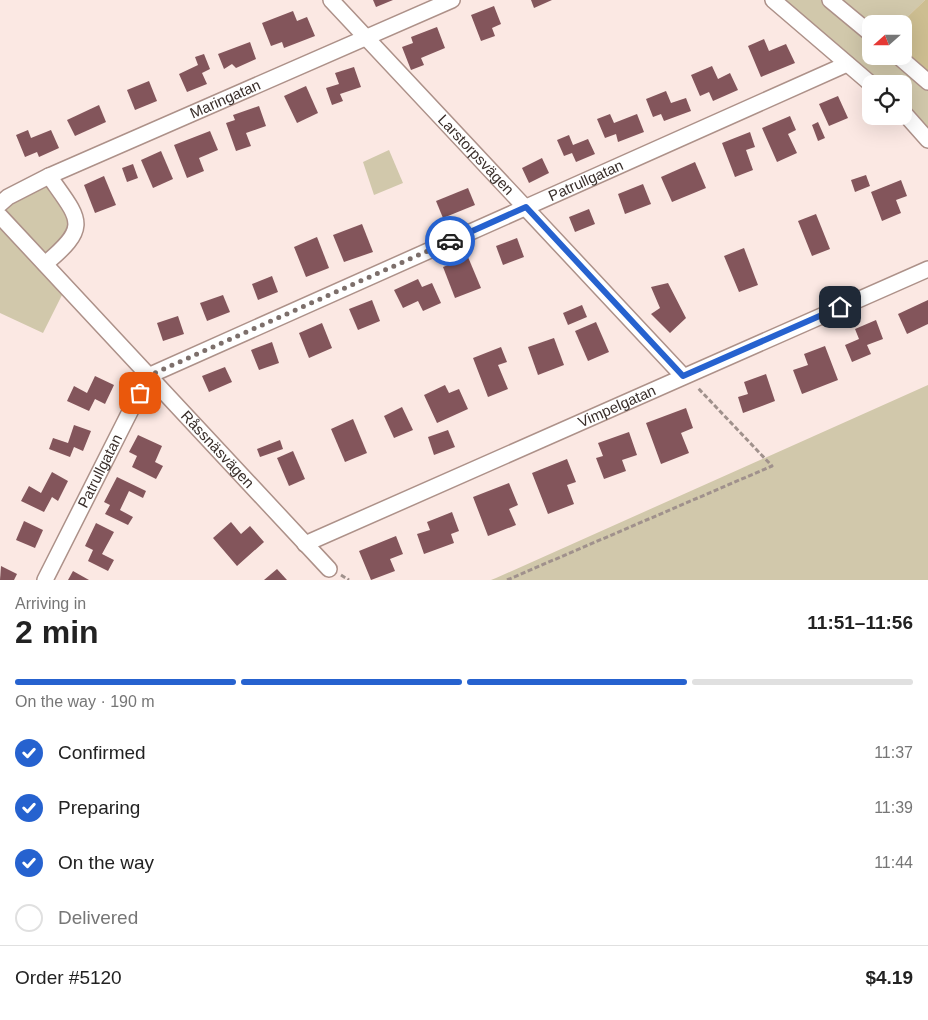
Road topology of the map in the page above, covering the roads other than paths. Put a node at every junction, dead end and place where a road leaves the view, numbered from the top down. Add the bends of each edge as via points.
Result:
1 (330, 0) edge
2 (452, 0) edge
3 (772, 0) edge
4 (830, 0) edge
5 (862, 27) edge
6 (366, 38) junction
7 (847, 64) junction
8 (908, 65) edge
9 (862, 76) edge
10 (928, 82) edge
11 (912, 122) edge
12 (928, 140) edge
13 (49, 176) junction
14 (0, 204) edge
15 (526, 207) junction
16 (0, 216) edge
17 (45, 264) junction
18 (928, 269) edge
19 (148, 376) junction
20 (683, 376) junction
21 (305, 544) junction
22 (329, 569) dead end
23 (45, 580) edge

1 - 6 street, Larstorpsvägen
2 - 6 street, Maringatan
3 - 7 street
4 - 5 street
6 - 13 street, Maringatan
6 - 15 street, Larstorpsvägen
7 - 9 street
7 - 15 street, Patrullgatan
8 - 10 street
11 - 12 street
13 - 14 street, Maringatan
13 - 17 street via 68,202 77,225 72,239
15 - 19 street, Patrullgatan
15 - 20 street, Larstorpsvägen
16 - 17 street, Råssnäsvägen
17 - 19 street, Råssnäsvägen
18 - 20 street, Vimpelgatan
19 - 21 street, Råssnäsvägen
19 - 23 street, Patrullgatan
20 - 21 street, Vimpelgatan
21 - 22 street, Råssnäsvägen

